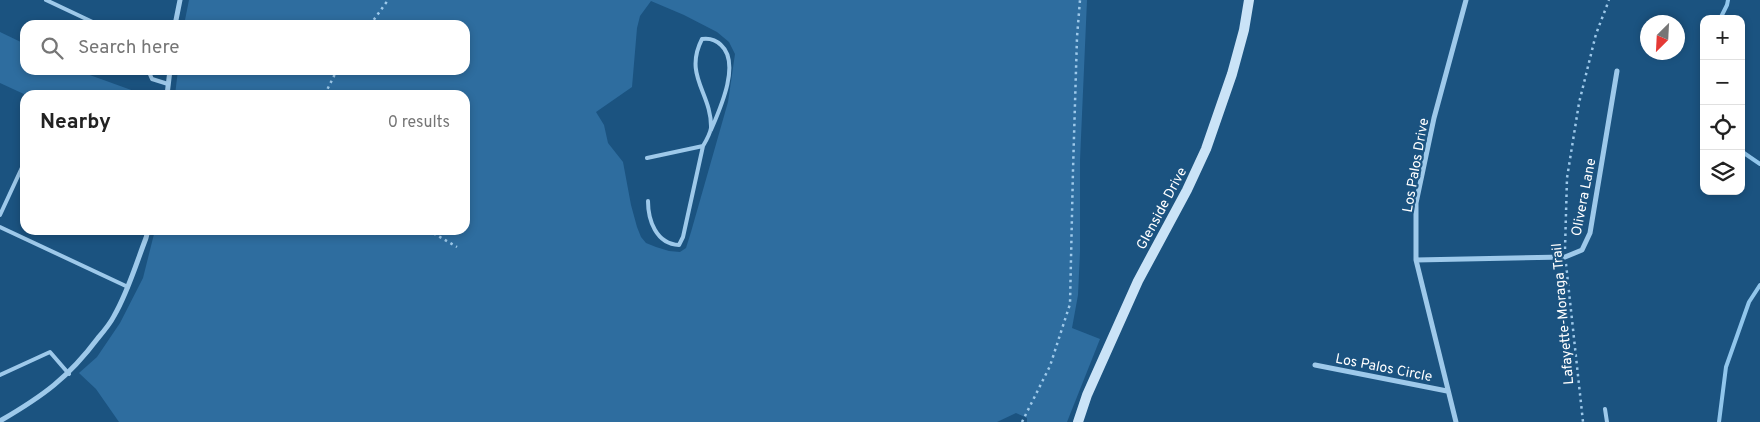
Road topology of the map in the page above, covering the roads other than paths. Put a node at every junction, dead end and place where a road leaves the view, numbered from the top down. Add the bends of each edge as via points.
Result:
1 (46, 0) edge
2 (180, 0) edge
3 (1249, 0) edge
4 (1466, 0) edge
5 (88, 20) edge
6 (176, 20) edge
7 (1617, 71) dead end
8 (150, 75) edge
9 (169, 75) edge
10 (168, 84) junction
11 (167, 90) edge
12 (711, 130) junction
13 (704, 146) junction
14 (647, 158) dead end
15 (20, 172) edge
16 (648, 201) dead end
17 (0, 215) edge
18 (0, 227) edge
19 (147, 235) edge
20 (1416, 260) junction
21 (128, 287) junction
22 (1315, 366) dead end
23 (0, 374) edge
24 (69, 374) junction
25 (1447, 390) junction
26 (1605, 409) dead end
27 (0, 421) edge
28 (1078, 422) edge
29 (1456, 422) edge
30 (1607, 422) edge

1 - 5 lane
2 - 6 street
3 - 28 street, Glenside Drive via 1232,74 1206,149 1138,281
4 - 20 street, Los Palos Drive via 1434,118 1416,203
7 - 20 street, Olivera Lane via 1590,232 1582,250 1565,257
8 - 10 lane via 152,79
9 - 10 street
10 - 11 street
12 - 12 lane via 695,59 702,39 707,38 718,42 730,60 728,80
12 - 13 lane
13 - 14 lane
13 - 16 lane via 679,246 671,245 655,232 648,215
15 - 17 lane
18 - 21 lane
19 - 21 street
20 - 25 street, Los Palos Drive
21 - 24 street via 114,318
22 - 25 street, Los Palos Circle
23 - 24 lane via 50,352
24 - 27 street
25 - 29 street, Los Palos Drive
26 - 30 lane

